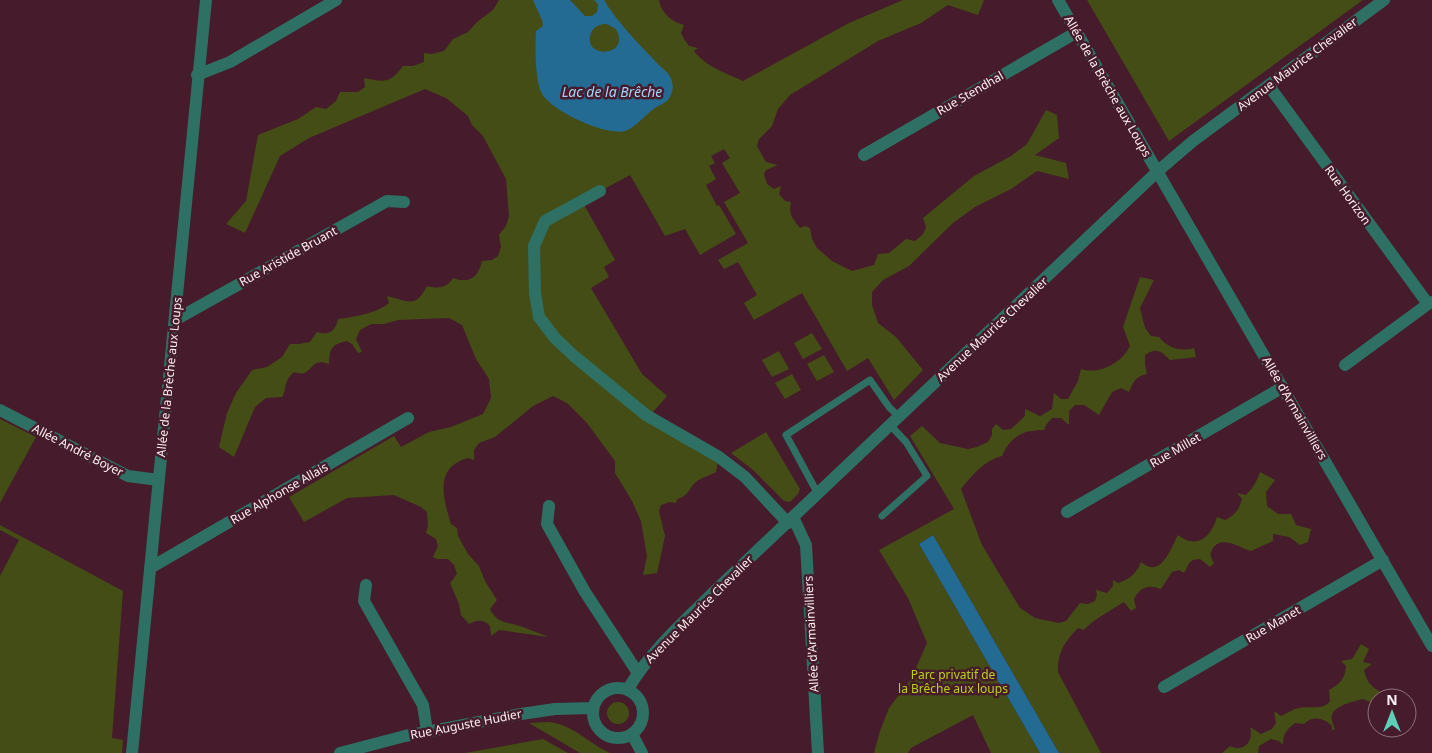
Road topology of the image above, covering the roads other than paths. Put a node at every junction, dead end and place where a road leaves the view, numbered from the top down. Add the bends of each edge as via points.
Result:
1 (206, 0) edge
2 (336, 0) edge
3 (1058, 0) edge
4 (1384, 0) edge
5 (1077, 32) junction
6 (198, 75) junction
7 (1269, 86) junction
8 (864, 155) dead end
9 (1158, 171) junction
10 (600, 191) dead end
11 (404, 202) dead end
12 (1430, 303) edge
13 (175, 320) junction
14 (1346, 365) dead end
15 (1283, 388) junction
16 (0, 410) edge
17 (408, 418) dead end
18 (894, 421) junction
19 (159, 480) junction
20 (818, 494) junction
21 (549, 506) dead end
22 (1067, 512) dead end
23 (882, 516) dead end
24 (790, 520) junction
25 (1383, 560) junction
26 (150, 568) junction
27 (366, 585) dead end
28 (1432, 646) edge
29 (638, 673) junction
30 (1164, 687) dead end
31 (628, 689) junction
32 (593, 708) junction
33 (427, 732) junction
34 (632, 734) junction
35 (132, 753) edge
36 (340, 753) edge
37 (642, 753) edge
38 (818, 753) edge

1 - 6 street, Allée de la Brèche aux Loups
2 - 6 street via 230,62
3 - 5 street, Allée de la Brèche aux Loups
4 - 7 street, Avenue Maurice Chevalier
5 - 8 street, Rue Stendhal
5 - 9 street, Allée de la Brèche aux Loups
6 - 13 street, Allée de la Brèche aux Loups
7 - 9 street, Avenue Maurice Chevalier via 1193,141
7 - 12 street, Rue Horizon
9 - 15 street, Allée d'Armainvilliers
9 - 18 street, Avenue Maurice Chevalier
10 - 24 street, Allée d'Armainvilliers via 545,222 534,246 535,293 540,317 561,344 646,415 739,472
11 - 13 street, Rue Aristide Bruant via 387,201
12 - 14 street, Rue Horizon
13 - 19 street, Allée de la Brèche aux Loups
15 - 22 street, Rue Millet
15 - 25 street, Allée d'Armainvilliers
16 - 19 street, Allée André Boyer via 128,476
17 - 26 street, Rue Alphonse Allais
18 - 20 street, Avenue Maurice Chevalier
18 - 20 lane via 889,407 870,380 786,435
18 - 23 lane via 927,476
19 - 26 street, Allée de la Brèche aux Loups
20 - 24 street, Avenue Maurice Chevalier
21 - 29 street via 547,524 585,592
24 - 29 street, Avenue Maurice Chevalier via 668,637
24 - 38 street, Allée d'Armainvilliers via 806,545
25 - 28 street, Allée d'Armainvilliers
25 - 30 street, Rue Manet
26 - 35 street, Allée de la Brèche aux Loups
27 - 33 street via 364,601 423,705
29 - 31 street, Avenue Maurice Chevalier
31 - 32 street via 606,691
31 - 34 street via 638,698 643,709 640,726
32 - 33 street, Rue Auguste Hudier via 555,708
32 - 34 street via 595,724 607,736 616,738
33 - 36 street, Rue Auguste Hudier
34 - 37 street

